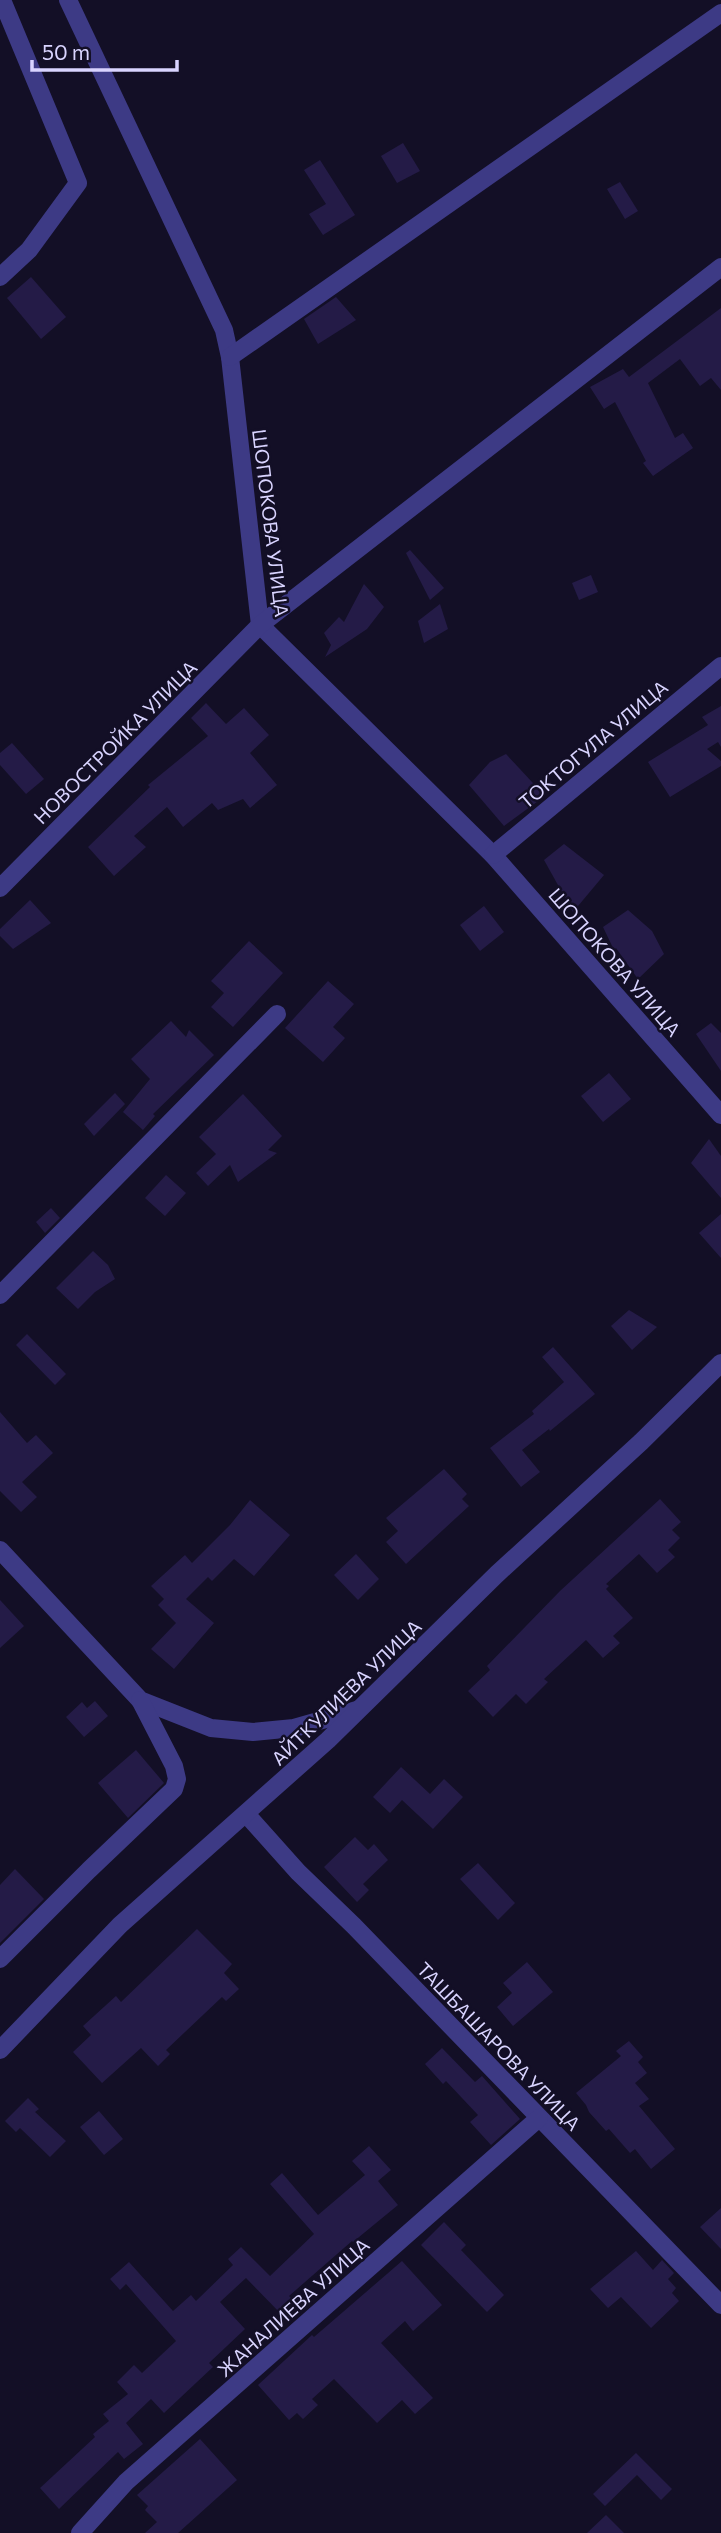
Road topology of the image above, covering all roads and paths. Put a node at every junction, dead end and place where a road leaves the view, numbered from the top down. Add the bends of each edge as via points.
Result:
1 (2, 0) edge
2 (68, 0) edge
3 (721, 13) edge
4 (721, 267) edge
5 (0, 277) edge
6 (230, 357) junction
7 (260, 625) junction
8 (721, 666) edge
9 (493, 855) junction
10 (0, 888) edge
11 (277, 1014) dead end
12 (721, 1115) edge
13 (0, 1295) edge
14 (721, 1363) edge
15 (0, 1550) edge
16 (140, 1700) junction
17 (359, 1710) junction
18 (247, 1815) junction
19 (0, 1959) edge
20 (0, 2050) edge
21 (539, 2118) junction
22 (721, 2305) edge
23 (80, 2533) edge

1 - 5 street via 78,183 29,250
2 - 6 street, ШОПОКОВА УЛИЦА via 224,330
3 - 6 street
4 - 7 street, НОВОСТРОЙКА УЛИЦА
6 - 7 street, ШОПОКОВА УЛИЦА
7 - 9 street, ШОПОКОВА УЛИЦА
7 - 10 street, НОВОСТРОЙКА УЛИЦА
8 - 9 street, ТОКТОГУЛА УЛИЦА
9 - 12 street, ШОПОКОВА УЛИЦА
11 - 13 street
14 - 17 street, АЙТКУЛИЕВА УЛИЦА
15 - 16 street
16 - 17 street via 211,1728 253,1731 294,1728
16 - 19 street via 174,1766 174,1789
17 - 18 street, АЙТКУЛИЕВА УЛИЦА
18 - 20 street, АЙТКУЛИЕВА УЛИЦА via 120,1925
18 - 21 street, ТАШБАШАРОВА УЛИЦА
21 - 22 street, ТАШБАШАРОВА УЛИЦА
21 - 23 street, ЖАНАЛИЕВА УЛИЦА via 126,2482

